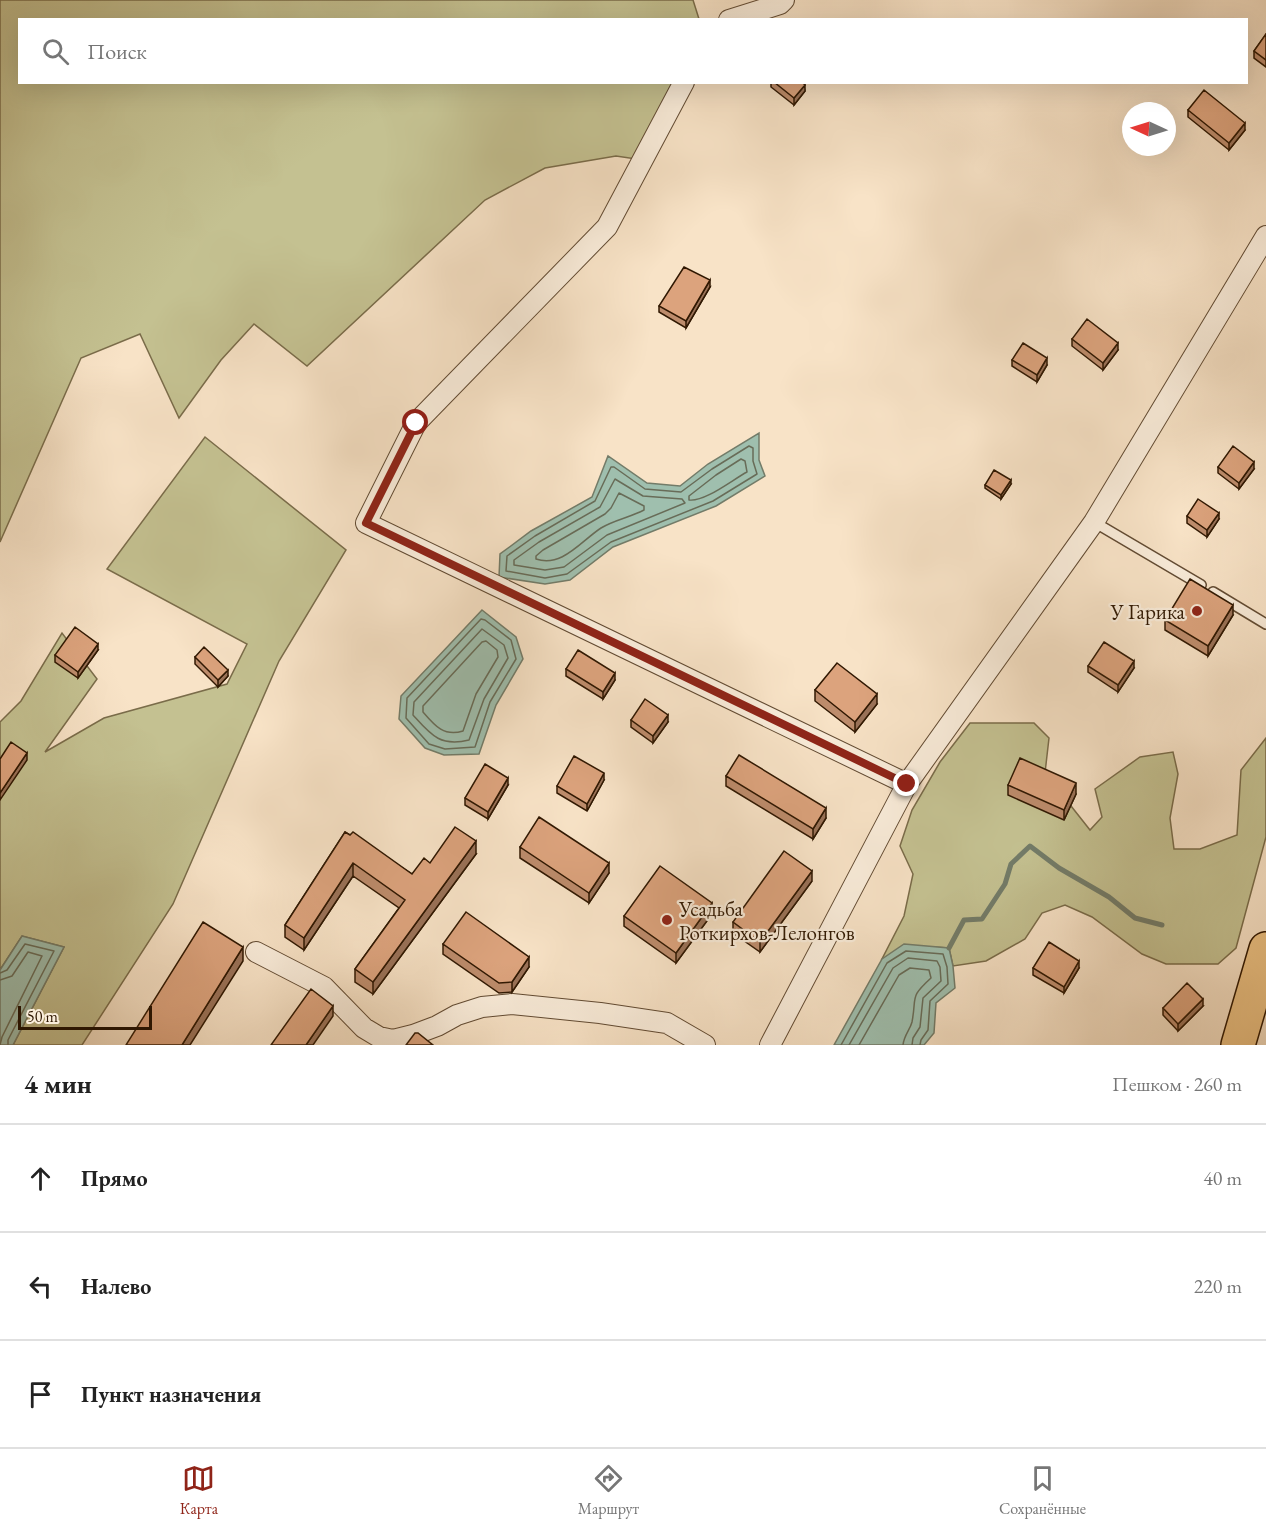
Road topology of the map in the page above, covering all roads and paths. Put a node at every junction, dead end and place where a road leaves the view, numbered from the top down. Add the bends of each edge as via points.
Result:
1 (784, 0) edge
2 (735, 18) edge
3 (683, 84) edge
4 (1266, 236) edge
5 (1094, 522) junction
6 (1266, 624) edge
7 (907, 784) junction
8 (256, 952) dead end
9 (1264, 966) edge
10 (705, 1045) edge
11 (770, 1045) edge
12 (1238, 1045) edge

1 - 2 street
3 - 7 street via 607,227 416,423 366,523
4 - 5 street
5 - 6 lane
5 - 7 street
7 - 11 street
8 - 10 street via 324,987 364,1028 393,1040 482,1007 512,1004 667,1023
9 - 12 highway

